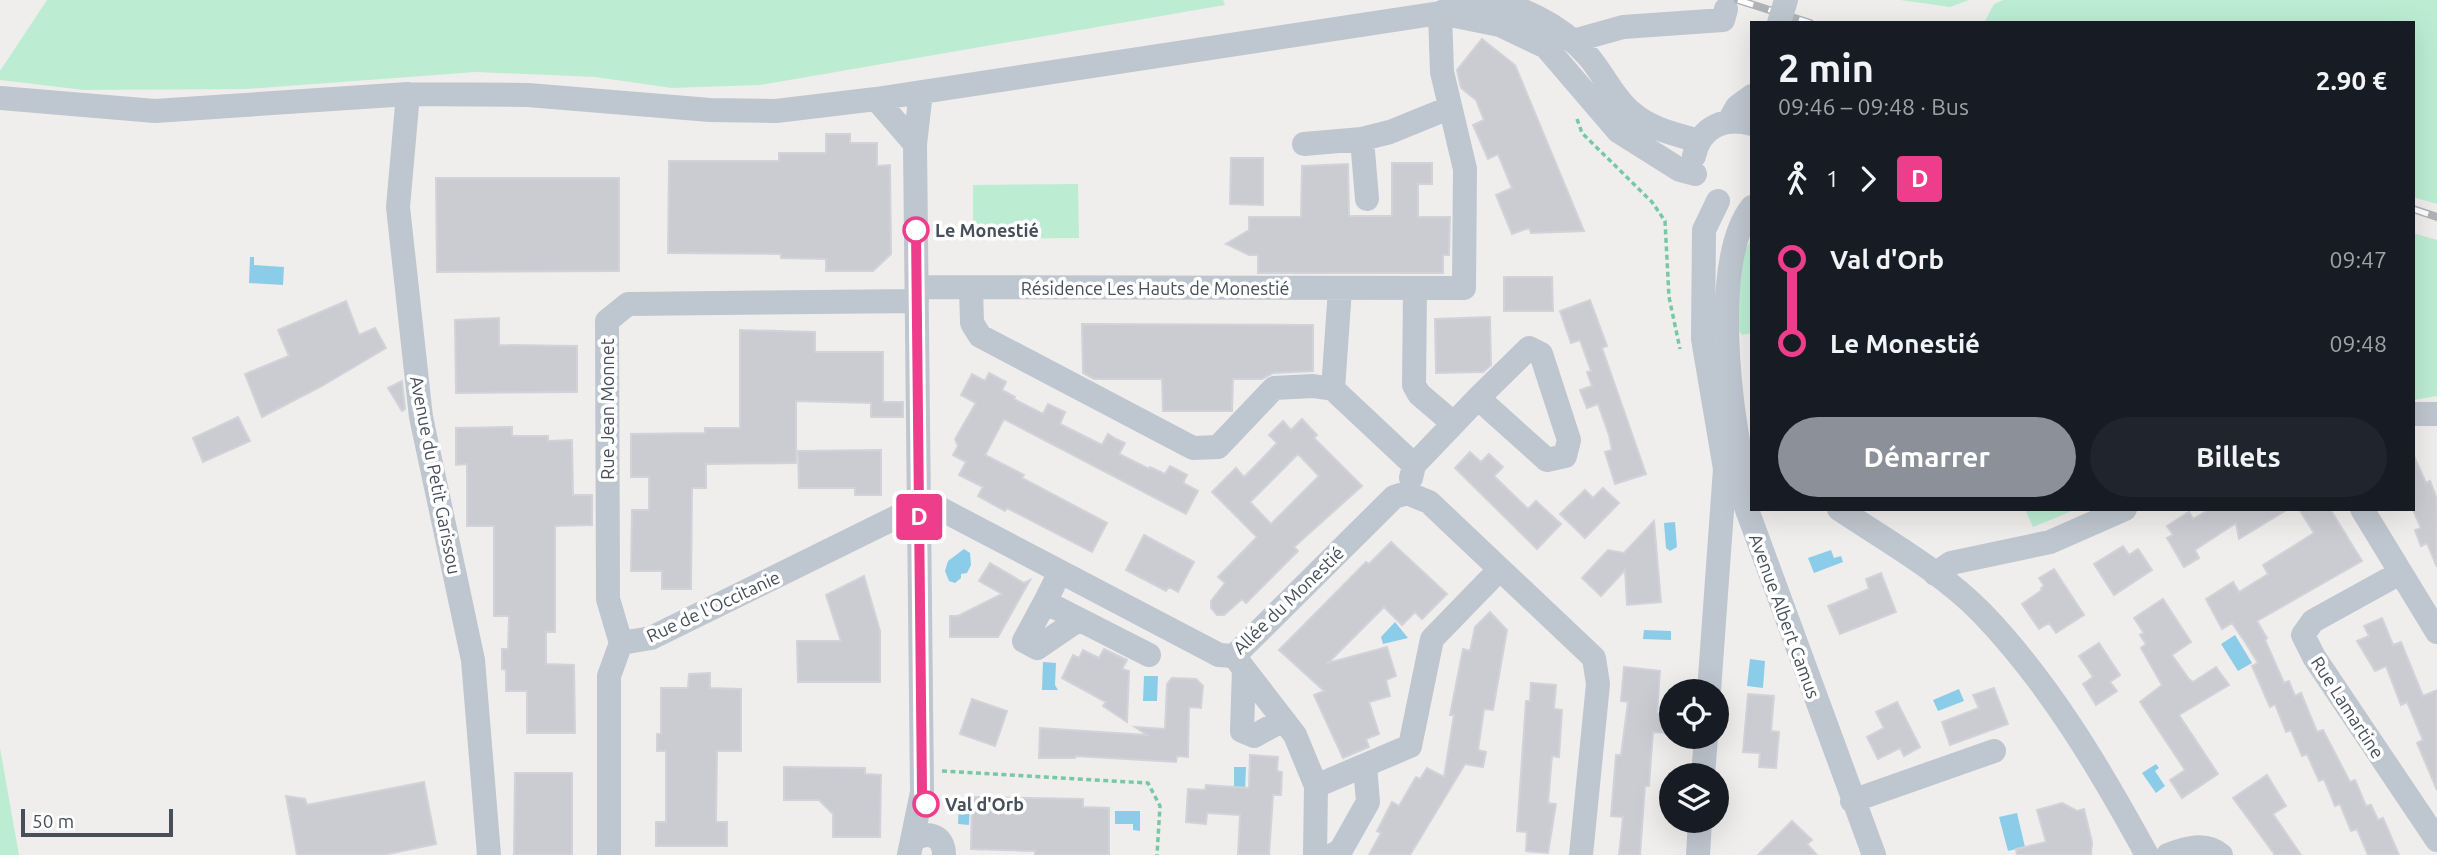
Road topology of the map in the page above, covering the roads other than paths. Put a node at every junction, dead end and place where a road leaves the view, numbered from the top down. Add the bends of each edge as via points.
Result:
1 (1786, 0) edge
2 (1452, 6) edge
3 (1726, 9) dead end
4 (1780, 21) edge
5 (1573, 41) junction
6 (921, 92) junction
7 (408, 94) junction
8 (1750, 97) edge
9 (0, 98) edge
10 (876, 99) junction
11 (1450, 108) junction
12 (1740, 122) edge
13 (1362, 139) junction
14 (1699, 141) junction
15 (915, 144) junction
16 (1304, 144) dead end
17 (1695, 174) junction
18 (1367, 199) dead end
19 (1750, 200) edge
20 (1718, 201) junction
21 (1750, 210) edge
22 (971, 288) junction
23 (1340, 289) junction
24 (1415, 290) junction
25 (917, 294) junction
26 (1333, 389) junction
27 (1478, 398) dead end
28 (2415, 414) edge
29 (2437, 414) edge
30 (1453, 423) junction
31 (1415, 465) junction
32 (1745, 491) edge
33 (1407, 493) junction
34 (919, 506) junction
35 (1752, 511) edge
36 (1842, 511) edge
37 (2120, 511) edge
38 (2363, 511) edge
39 (1498, 571) junction
40 (1059, 572) junction
41 (2400, 573) junction
42 (1936, 574) junction
43 (1717, 576) junction
44 (1045, 602) junction
45 (1078, 620) junction
46 (2437, 632) edge
47 (621, 643) junction
48 (1149, 655) dead end
49 (1239, 663) junction
50 (1710, 679) edge
51 (1283, 720) junction
52 (1994, 751) dead end
53 (1365, 766) junction
54 (1316, 786) junction
55 (1852, 801) junction
56 (1699, 833) edge
57 (2437, 840) edge
58 (925, 849) edge
59 (489, 855) edge
60 (609, 855) edge
61 (1315, 855) edge
62 (1333, 855) edge
63 (1581, 855) edge
64 (1698, 855) edge
65 (1874, 855) edge
66 (2147, 855) edge
67 (2168, 855) edge
68 (2221, 855) edge

1 - 4 street, bridge
2 - 5 street via 1475,1 1505,6 1533,16
2 - 6 street
2 - 11 street, Résidence Les Hauts de Monestié via 1442,72
2 - 17 street via 1526,35 1561,60 1618,131 1680,170
3 - 5 street via 1723,20 1623,27
5 - 14 street via 1628,110 1646,124
6 - 10 street
6 - 15 street
7 - 9 street via 155,111
7 - 10 street via 528,95 723,111 776,111
7 - 59 street, Avenue du Petit Garissou via 398,208 421,416 473,660
8 - 12 street via 1737,107
10 - 15 street
11 - 13 street
11 - 24 street, Résidence Les Hauts de Monestié via 1465,169 1464,288
12 - 14 street via 1707,131
13 - 16 street
13 - 18 street
14 - 17 street via 1693,157
15 - 25 street
17 - 20 street via 1707,194
19 - 20 street
20 - 32 street via 1704,230 1703,339
21 - 32 street, Avenue Albert Camus via 1737,236 1727,296 1731,399
22 - 23 street, Résidence Les Hauts de Monestié
22 - 25 street, Résidence Les Hauts de Monestié
22 - 26 street via 972,323 980,336 1193,448 1218,447 1274,388
23 - 24 street, Résidence Les Hauts de Monestié
23 - 26 street
24 - 30 street via 1414,385
25 - 34 street
25 - 47 street, Rue Jean Monnet via 628,304 607,321 608,599
26 - 31 street
27 - 30 street
28 - 29 street
30 - 31 street
31 - 33 street
32 - 43 street via 1720,522
32 - 43 street via 1746,541 1729,556
33 - 39 street via 1429,502
33 - 49 street, Allée du Monestié via 1394,497 1254,633
34 - 40 street, Allée du Monestié via 937,507
34 - 47 street, Rue de l'Occitanie via 651,638
34 - 58 street
35 - 55 street, Avenue Albert Camus
36 - 42 street
37 - 42 street via 2050,542 1951,563
38 - 41 street
39 - 53 street via 1432,639 1410,746
39 - 63 street via 1594,658 1598,684
40 - 44 street
40 - 49 street, Allée du Monestié
41 - 46 street
41 - 57 street, Rue Lamartine via 2313,621 2303,635
42 - 66 street via 1980,612 2047,688
43 - 50 street
44 - 45 street
44 - 45 street via 1024,641 1037,648
45 - 48 street
47 - 60 street via 609,676
49 - 51 street
49 - 51 street via 1242,731 1254,736
51 - 54 street via 1295,735
52 - 55 street
53 - 54 street
53 - 62 street via 1368,802 1341,850
54 - 61 street
55 - 65 street, Avenue Albert Camus
56 - 64 street
67 - 68 street via 2189,847 2213,849

